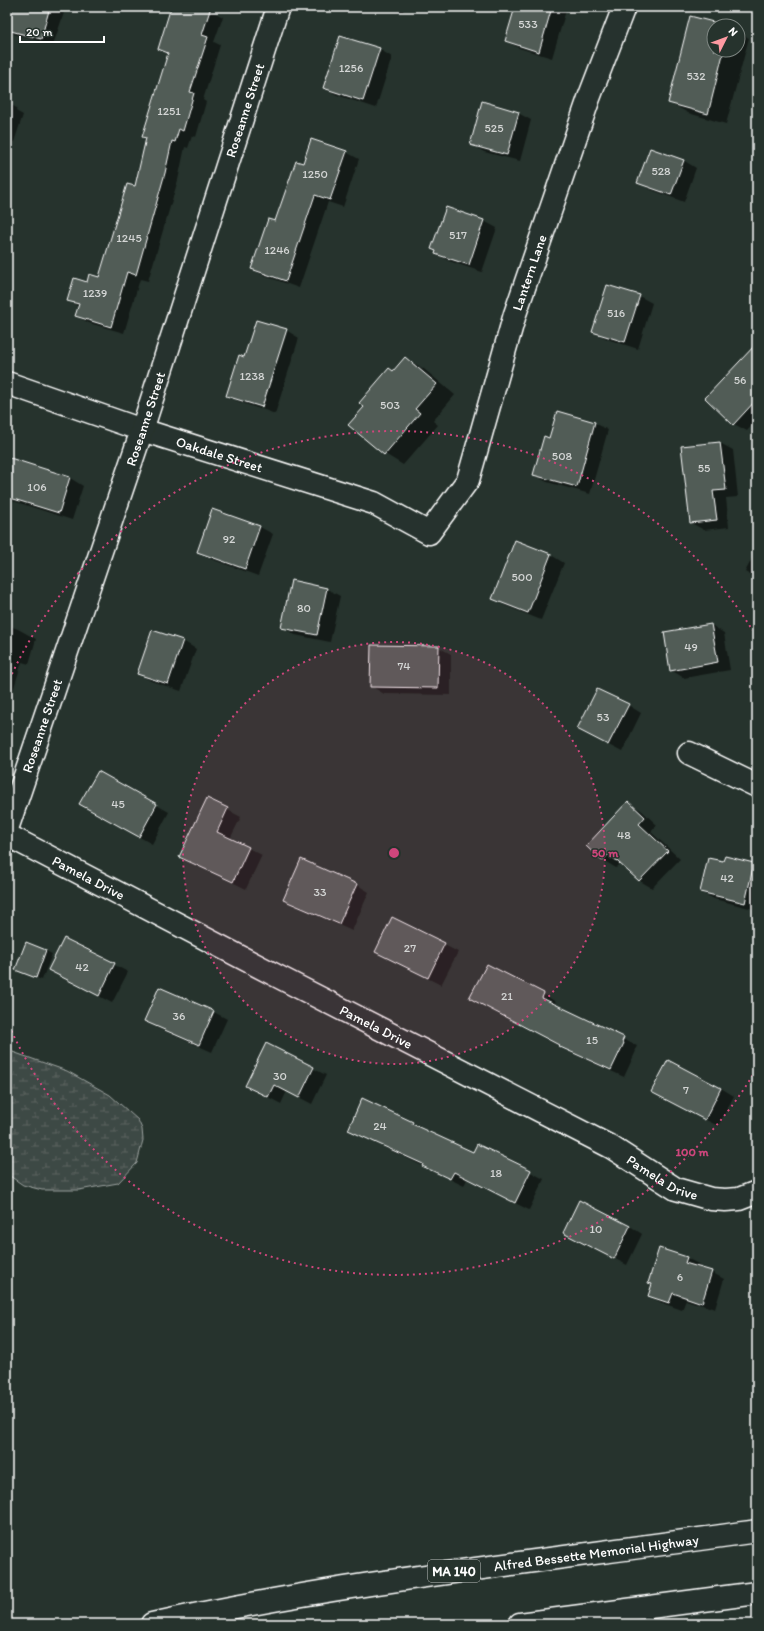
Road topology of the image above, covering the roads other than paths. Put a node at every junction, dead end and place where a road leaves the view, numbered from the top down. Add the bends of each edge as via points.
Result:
1 (278, 7) edge
2 (624, 7) edge
3 (7, 383) edge
4 (142, 430) junction
5 (429, 533) joint
6 (689, 753) dead end
7 (757, 786) edge
8 (7, 829) edge
9 (7, 836) edge
10 (753, 1194) edge
11 (757, 1531) edge
12 (757, 1593) edge
13 (152, 1624) edge
14 (520, 1624) edge

1 - 4 main road, Roseanne Street
2 - 5 main road, Lantern Lane via 589,98 515,314 468,480
3 - 4 main road, Oakdale Street
4 - 5 main road, Oakdale Street via 374,503
4 - 8 main road, Roseanne Street
6 - 7 main road
9 - 10 main road, Pamela Drive via 611,1147 676,1189 711,1199 725,1200
11 - 13 main road, Alfred Bessette Memorial Highway / MA 140 via 452,1571 284,1597
12 - 14 main road

